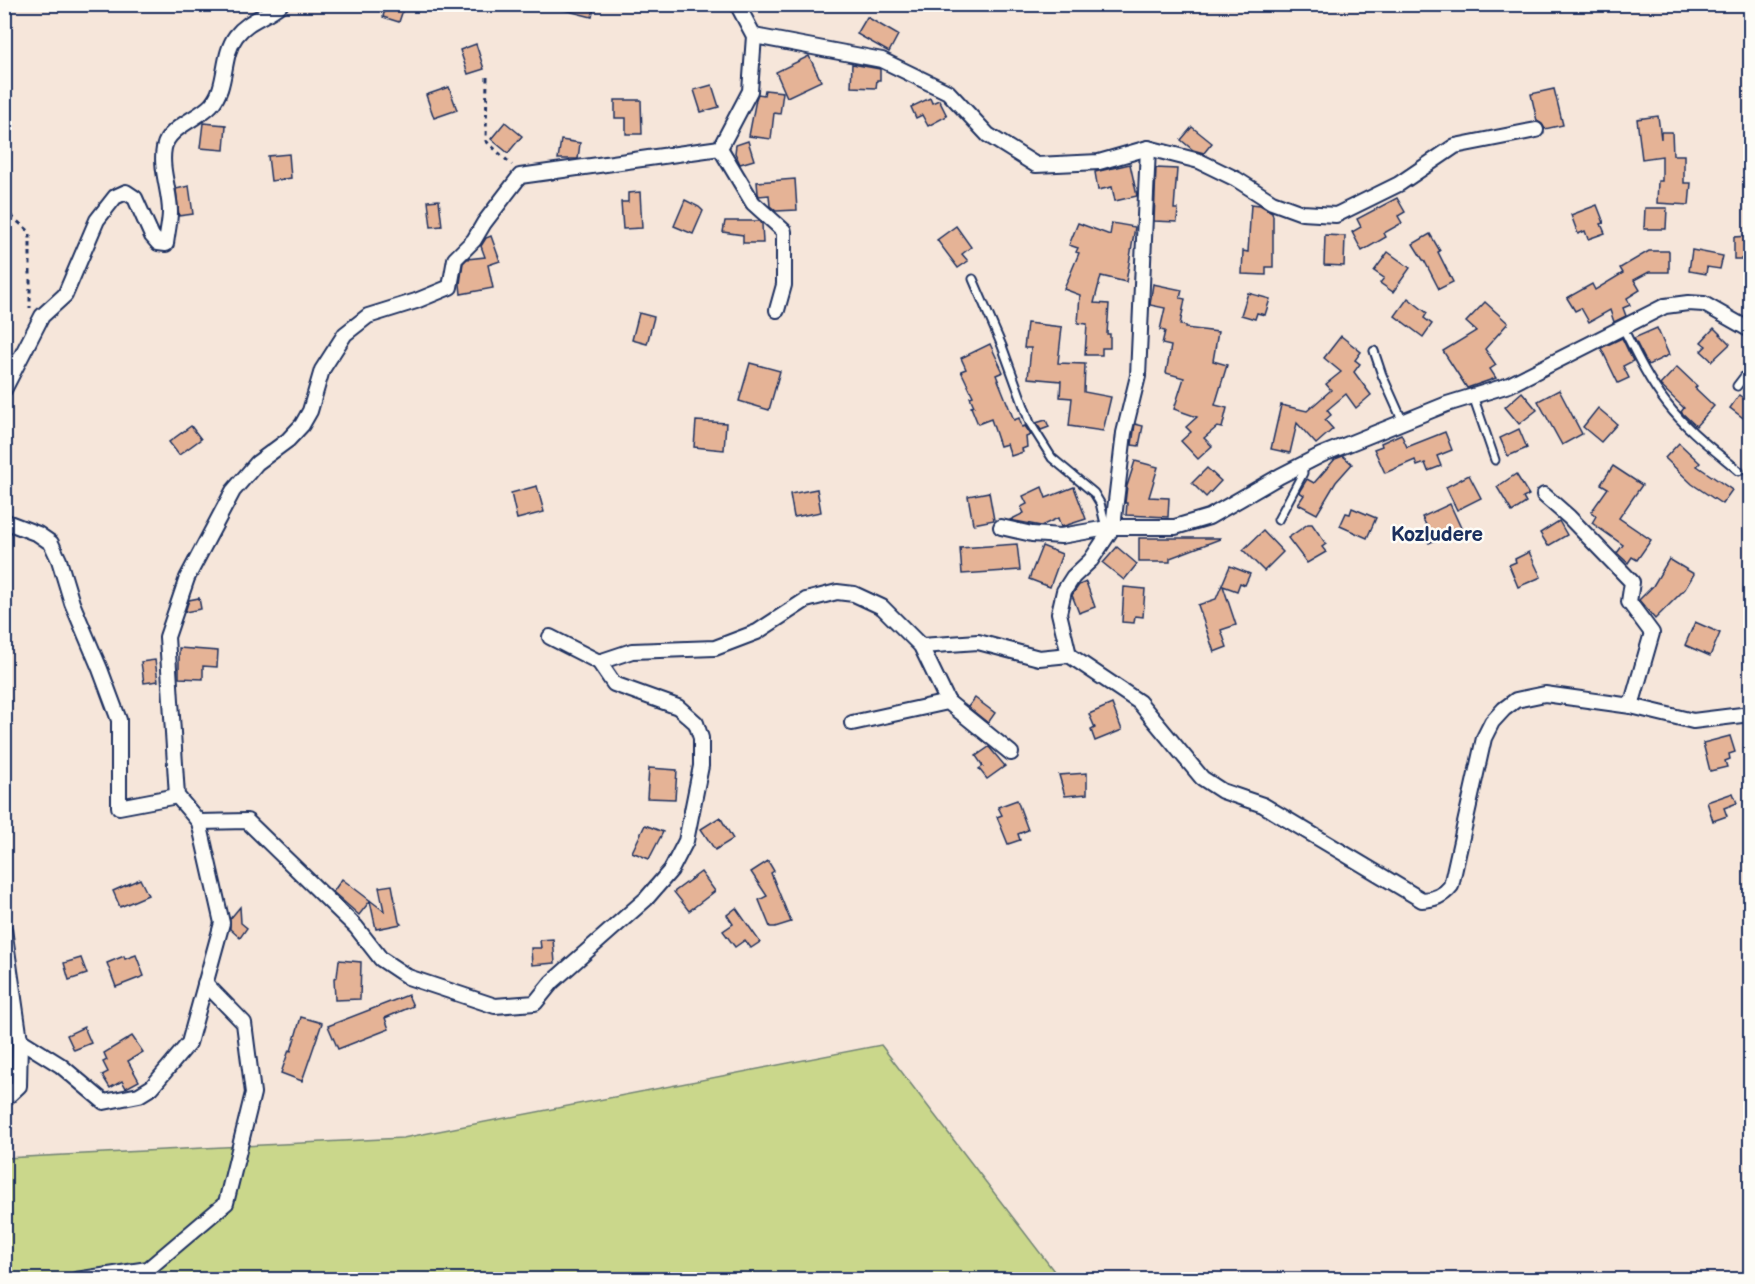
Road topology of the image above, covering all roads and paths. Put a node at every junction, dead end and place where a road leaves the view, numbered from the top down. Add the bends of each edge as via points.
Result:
1 (281, 4) edge
2 (737, 4) edge
3 (754, 36) junction
4 (487, 77) dead end
5 (1536, 130) dead end
6 (720, 148) junction
7 (1148, 148) junction
8 (522, 175) junction
9 (4, 210) edge
10 (973, 279) dead end
11 (777, 310) dead end
12 (30, 316) dead end
13 (1623, 328) junction
14 (1750, 330) edge
15 (1374, 351) dead end
16 (1750, 369) edge
17 (1737, 386) dead end
18 (4, 390) edge
19 (1473, 396) junction
20 (1403, 422) junction
21 (1495, 460) dead end
22 (1302, 464) junction
23 (1739, 471) dead end
24 (1544, 495) dead end
25 (1278, 520) dead end
26 (4, 521) edge
27 (1000, 527) dead end
28 (1109, 528) junction
29 (550, 637) dead end
30 (921, 646) junction
31 (1070, 655) junction
32 (599, 662) junction
33 (948, 702) junction
34 (1630, 706) junction
35 (1750, 714) edge
36 (852, 723) dead end
37 (1011, 753) dead end
38 (177, 796) junction
39 (199, 822) junction
40 (4, 929) edge
41 (206, 983) junction
42 (20, 1040) junction
43 (4, 1100) edge
44 (76, 1280) edge

1 - 18 street via 252,20 235,37 212,104 170,136 165,145 163,159 170,212 166,244 152,237 135,198 126,192 115,197 97,220 65,295 42,316
2 - 3 street
3 - 6 street via 750,91
3 - 7 street via 882,60 948,92 988,135 1036,165 1099,162
4 - 8 path via 486,141
5 - 7 street via 1455,146 1399,184 1336,215 1302,213 1272,202 1199,161
6 - 8 street
6 - 11 street via 753,203 784,231 784,285
7 - 28 street via 1138,376 1124,433
8 - 38 street via 474,240 454,259 450,287 368,316 345,334 322,370 302,425 257,463 233,492 188,578 167,637
9 - 12 path via 30,232
10 - 28 lane via 1030,423 1052,458 1094,493
13 - 14 street via 1665,306 1688,303 1704,304
13 - 19 street via 1509,385
13 - 23 lane via 1667,405
15 - 20 lane
16 - 17 lane
19 - 20 street
19 - 21 lane
20 - 22 street
22 - 25 lane via 1303,473
22 - 28 street via 1209,517 1175,527
24 - 34 street via 1632,582 1629,602 1652,633
26 - 38 street via 51,543 59,560 119,720 119,807
27 - 28 street via 1061,536
28 - 31 street via 1091,560 1064,591 1059,612
29 - 32 street
30 - 31 street via 978,642 1039,658
30 - 32 street via 882,607 854,594 837,592 806,600 757,632 715,648 632,651
30 - 33 street
31 - 34 street via 1139,702 1202,778 1222,791 1263,805 1422,900 1438,897 1451,886 1484,738 1504,708 1516,700 1545,694
32 - 39 street via 614,684 678,706 696,723 701,738 699,777 686,841 671,870 646,899 552,982 535,1003 495,1006 408,976 381,959 356,927 247,821
33 - 36 street
33 - 37 street
34 - 35 street via 1693,721
38 - 39 street
39 - 41 street via 222,923
40 - 42 street
41 - 42 street via 189,1043 152,1087 139,1095 104,1102 60,1065
41 - 44 street via 244,1023 253,1093 226,1203 148,1269
42 - 43 street via 19,1086

